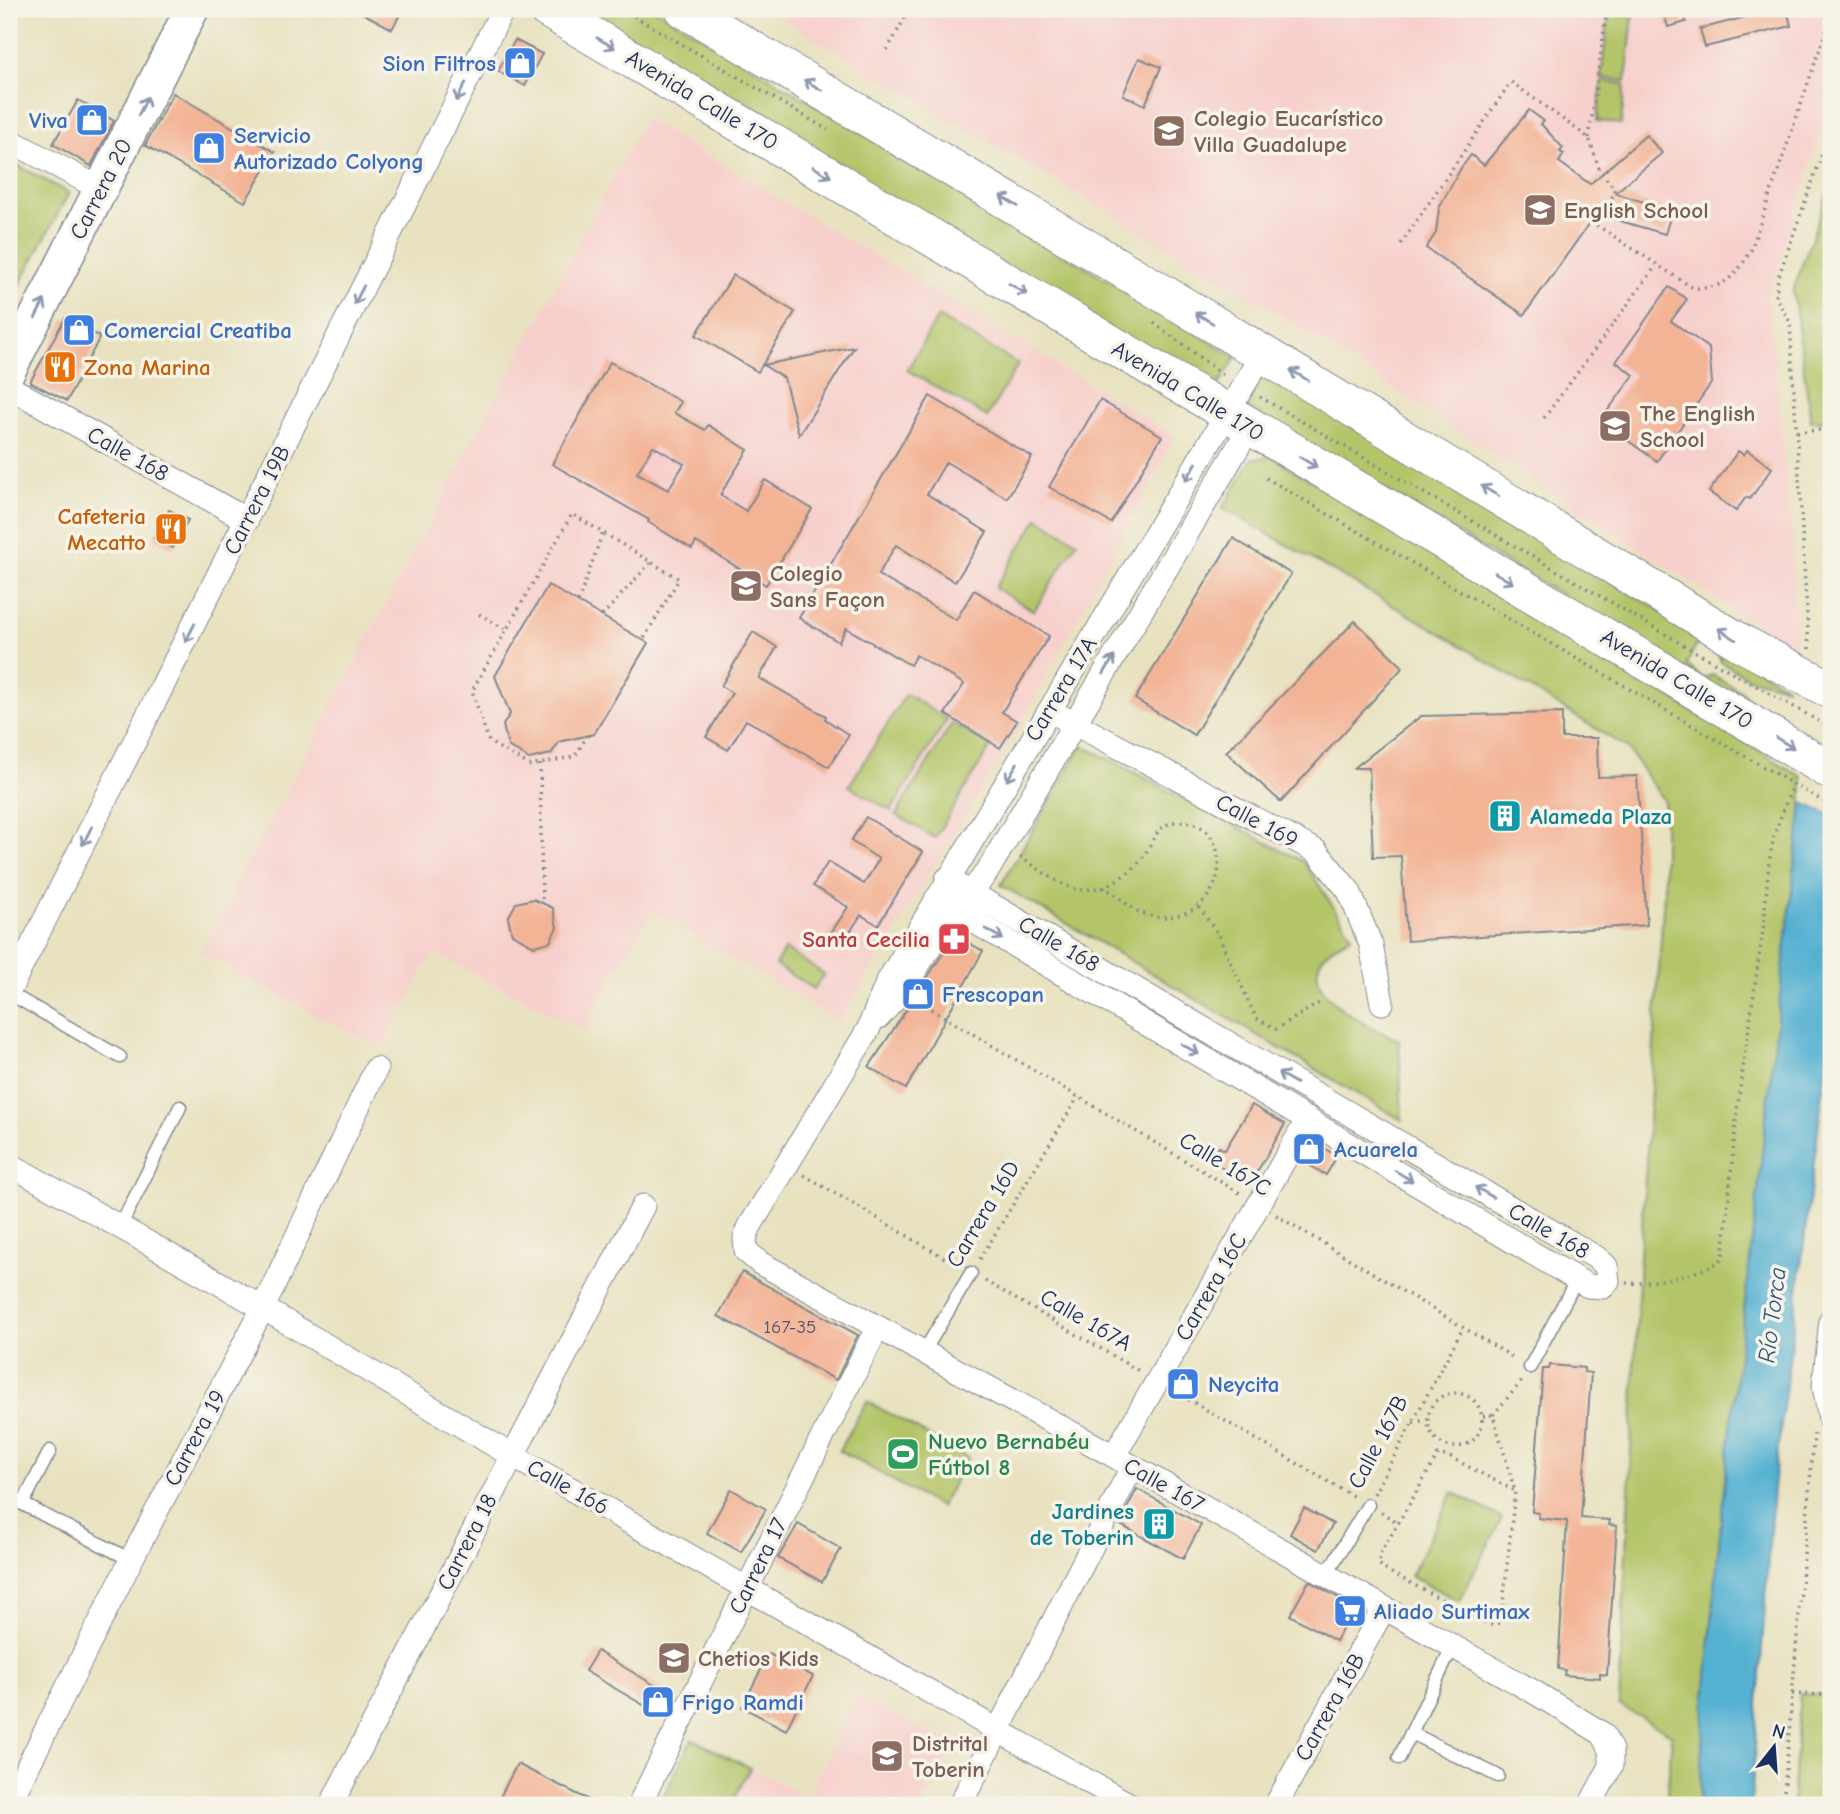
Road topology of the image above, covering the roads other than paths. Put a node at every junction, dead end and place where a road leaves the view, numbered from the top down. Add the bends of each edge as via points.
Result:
1 (192, 9) edge
2 (503, 9) edge
3 (547, 9) edge
4 (684, 9) edge
5 (9, 140) edge
6 (101, 189) junction
7 (1263, 353) junction
8 (9, 370) edge
9 (9, 387) edge
10 (1239, 409) junction
11 (247, 520) junction
12 (1831, 690) edge
13 (1049, 710) junction
14 (1074, 724) junction
15 (1831, 771) edge
16 (942, 889) junction
17 (970, 892) junction
18 (956, 911) junction
19 (9, 992) edge
20 (1382, 1003) dead end
21 (868, 1030) junction
22 (120, 1057) dead end
23 (376, 1069) dead end
24 (180, 1107) dead end
25 (1308, 1119) junction
26 (9, 1164) edge
27 (643, 1206) dead end
28 (750, 1226) joint
29 (120, 1227) junction
30 (971, 1273) road end
31 (1577, 1279) junction
32 (263, 1308) junction
33 (1829, 1316) edge
34 (877, 1328) junction
35 (923, 1353) junction
36 (1530, 1367) road end
37 (1827, 1425) edge
38 (50, 1451) dead end
39 (511, 1455) junction
40 (1123, 1462) junction
41 (9, 1497) edge
42 (23, 1503) junction
43 (1368, 1505) road end
44 (131, 1560) junction
45 (1326, 1575) junction
46 (747, 1588) junction
47 (1384, 1608) junction
48 (1452, 1646) junction
49 (998, 1730) junction
50 (1411, 1732) junction
51 (1399, 1758) dead end
52 (1498, 1776) dead end
53 (9, 1804) edge
54 (331, 1805) edge
55 (639, 1805) edge
56 (960, 1805) edge
57 (1130, 1805) edge
58 (1276, 1805) edge
59 (1590, 1805) edge

6 -> 1 main road, Carrera 20
2 -> 11 street, Carrera 19B
3 -> 10 main road, Avenida Calle 170
7 -> 4 main road
5 - 6 street
8 -> 6 main road, Carrera 20
7 - 10 street, Carrera 17A
12 -> 7 main road via 1743,644
9 - 11 street, Calle 168
10 -> 13 street, Carrera 17A
14 -> 10 street, Carrera 17A
10 -> 15 main road, Avenida Calle 170
11 -> 19 street, Carrera 19B
13 - 14 street, Calle 169
13 -> 16 street, Carrera 17A
14 - 17 street, Carrera 17A via 987,872
14 - 20 street, Calle 169 via 1316,852 1349,891 1371,945
16 - 17 street, Calle 168
16 - 18 street, Calle 168
16 - 21 street, Carrera 17A via 887,983
17 - 18 street, Carrera 17A
31 -> 17 street, Calle 168 via 1596,1288 1608,1281 1606,1266
18 - 21 street, Carrera 17A via 902,992
18 -> 25 street, Calle 168
19 - 22 lane
21 - 28 street, Carrera 17A
23 - 32 street, Carrera 19
24 - 29 lane
25 -> 31 street, Calle 168
25 - 40 street, Carrera 16C via 1157,1381
26 - 29 street, Calle 166
27 - 39 street, Carrera 18
28 - 34 street, Calle 167 via 746,1251 760,1263
29 - 32 street, Calle 166
30 - 35 lane, Carrera 16D
31 - 36 lane
32 - 39 street, Calle 166
32 - 44 street, Carrera 19
33 - 37 street via 1824,1386
34 - 35 street, Calle 167
34 - 46 street, Carrera 17
35 - 40 street, Calle 167
38 - 42 lane
39 - 46 street, Calle 166
39 - 54 street, Carrera 18
40 - 45 street, Calle 167
40 - 49 street, Carrera 16C
41 - 42 lane
42 - 44 lane
43 - 45 lane, Calle 167B
44 - 53 street, Carrera 19
45 - 47 street, Calle 167
46 - 49 street, Calle 166
46 - 55 street, Carrera 17
47 - 48 street, Calle 167
47 - 58 street, Carrera 16B
48 - 50 lane
48 - 59 street, Calle 167 via 1603,1734 1611,1750 1611,1766
49 - 56 street, Carrera 16C
49 - 57 street, Calle 166
50 - 51 lane
50 - 52 lane

